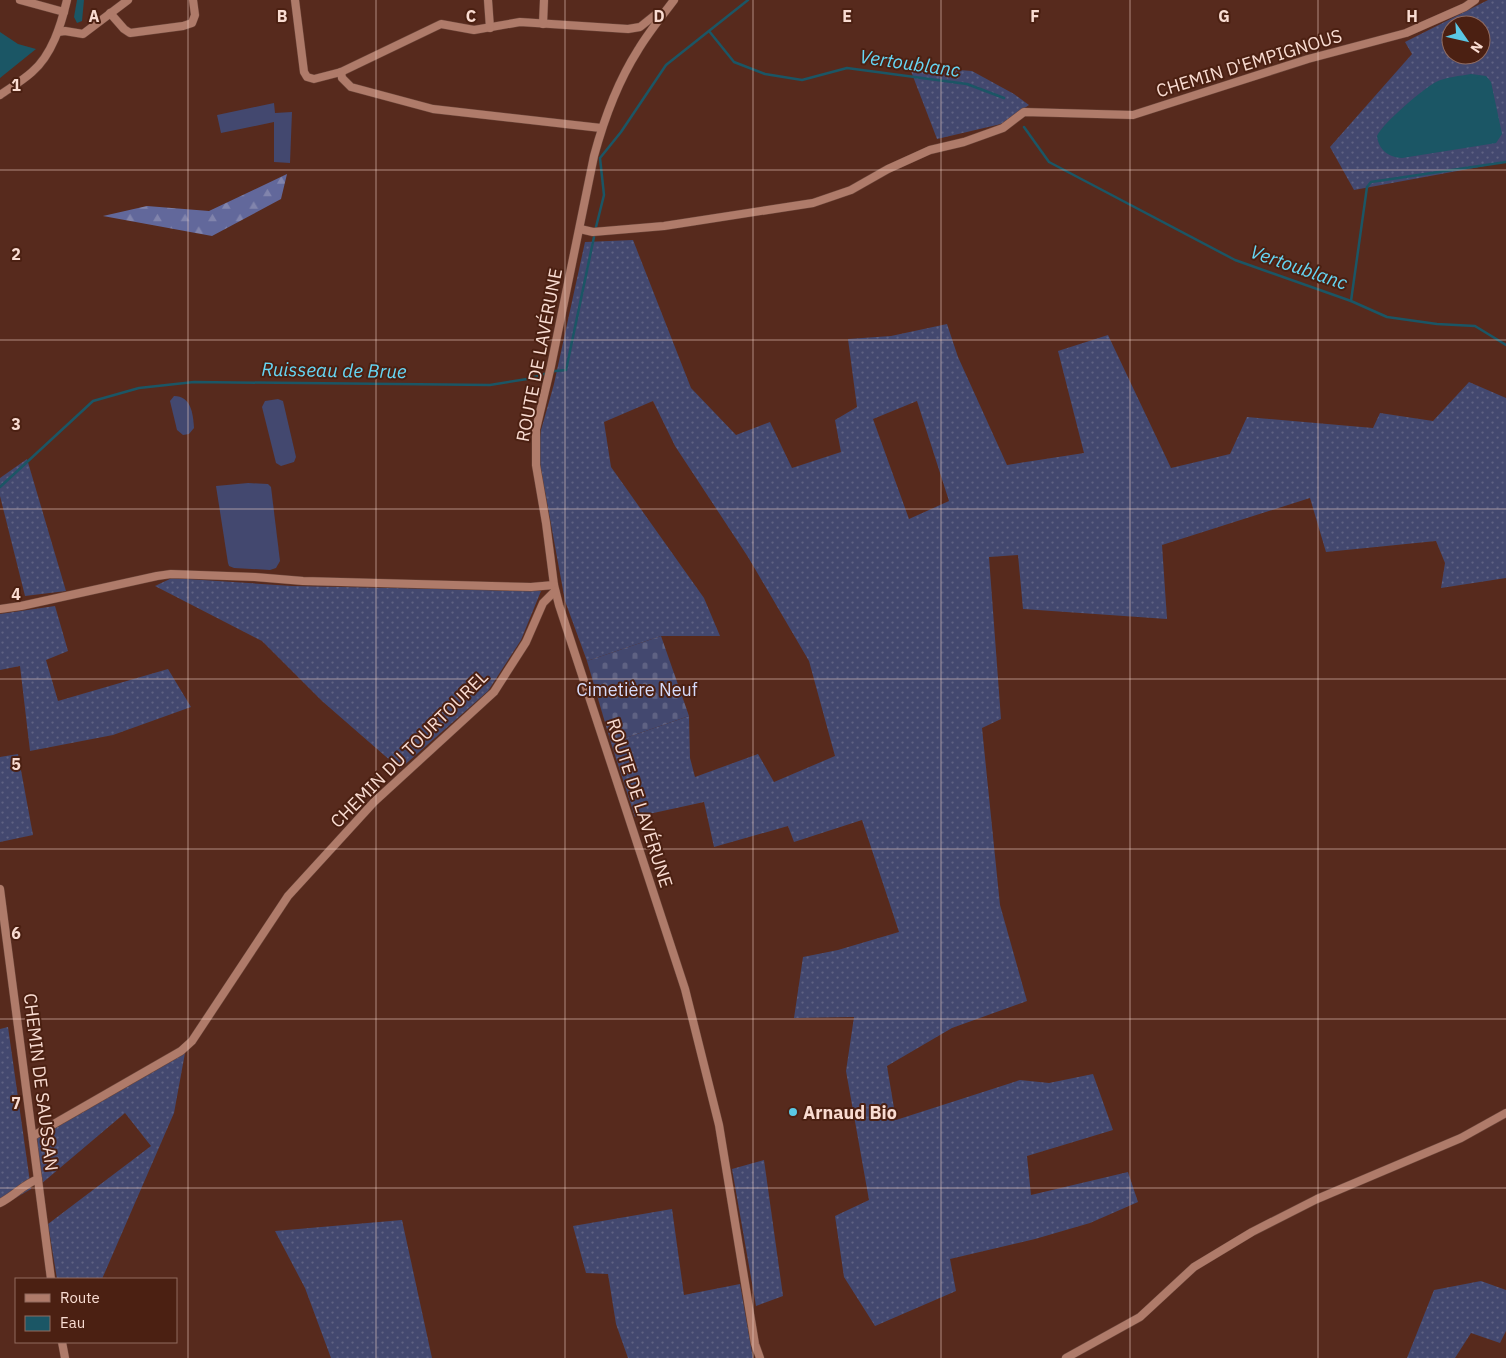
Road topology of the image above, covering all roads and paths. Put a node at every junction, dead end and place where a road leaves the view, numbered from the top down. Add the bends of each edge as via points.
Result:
1 (20, 0) edge
2 (67, 0) edge
3 (128, 0) edge
4 (193, 0) edge
5 (295, 0) edge
6 (488, 0) edge
7 (544, 0) edge
8 (674, 0) edge
9 (1475, 0) edge
10 (64, 12) junction
11 (110, 13) junction
12 (661, 18) junction
13 (543, 24) junction
14 (490, 28) junction
15 (58, 32) junction
16 (340, 72) junction
17 (0, 95) edge
18 (601, 128) junction
19 (580, 229) junction
20 (555, 588) junction
21 (0, 609) edge
22 (0, 889) edge
23 (1506, 1113) edge
24 (33, 1136) junction
25 (38, 1179) junction
26 (0, 1202) edge
27 (51, 1278) edge
28 (62, 1343) edge
29 (65, 1358) edge
30 (760, 1358) edge
31 (1066, 1358) edge

1 - 10 street
2 - 10 street
3 - 11 street
4 - 11 street via 195,15 192,23 183,26 130,33
5 - 16 street via 307,77 314,79
6 - 14 street
7 - 13 street
8 - 12 street, ROUTE DE LAVÉRUNE
9 - 19 street, CHEMIN D'EMPIGNOUS via 1406,33 1308,59 1133,115 1024,112 1004,128 930,150 851,190 813,203 664,226 593,232
10 - 15 street
11 - 15 street via 83,34
12 - 13 street via 655,15 640,27 628,29
12 - 18 street, ROUTE DE LAVÉRUNE via 638,49
13 - 14 street via 520,22
14 - 16 street via 474,30 441,24
15 - 17 street via 33,71
16 - 18 street via 351,87 433,109
18 - 19 street, ROUTE DE LAVÉRUNE
19 - 20 street, ROUTE DE LAVÉRUNE via 536,429 535,450
20 - 21 street via 171,574
20 - 24 street, CHEMIN DU TOURTOUREL via 543,603 526,642 494,692 374,802 288,896 192,1041 181,1051
20 - 30 street, ROUTE DE LAVÉRUNE via 685,988 719,1125
22 - 24 street, CHEMIN DE SAUSSAN
23 - 31 street via 1461,1138 1317,1199 1252,1232 1194,1267 1140,1317
24 - 25 street, CHEMIN DE SAUSSAN
25 - 26 street
25 - 27 street, CHEMIN DE SAUSSAN
28 - 29 street

